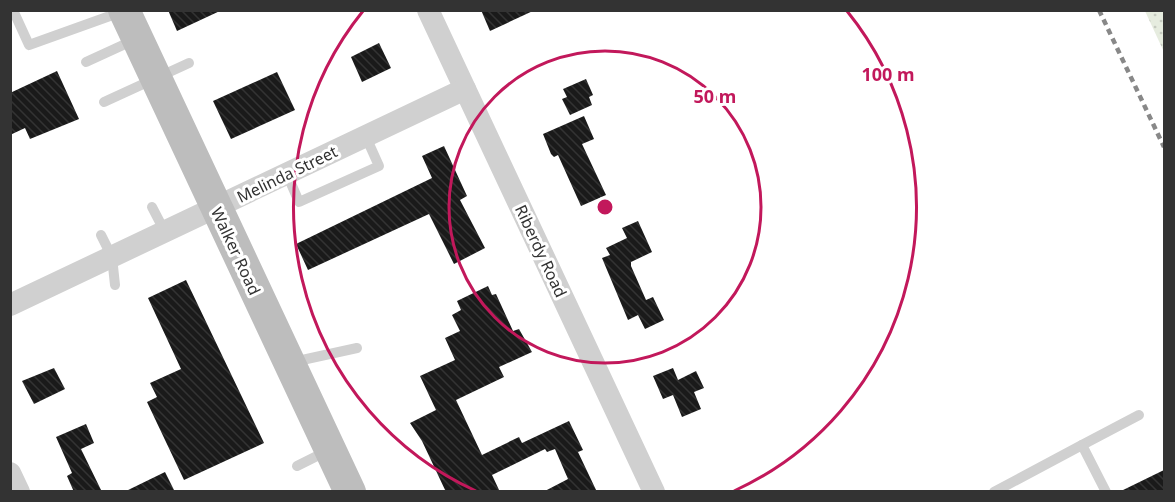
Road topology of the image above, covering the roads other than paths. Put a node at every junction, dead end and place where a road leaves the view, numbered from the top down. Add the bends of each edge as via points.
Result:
1 (13, 10) edge
2 (124, 10) edge
3 (428, 10) edge
4 (137, 39) junction
5 (86, 62) dead end
6 (189, 63) dead end
7 (156, 80) junction
8 (465, 89) junction
9 (104, 102) dead end
10 (366, 137) junction
11 (287, 174) junction
12 (152, 207) dead end
13 (216, 208) junction
14 (165, 232) junction
15 (100, 235) dead end
16 (112, 257) junction
17 (116, 285) dead end
18 (10, 305) edge
19 (357, 348) dead end
20 (289, 363) junction
21 (1139, 415) dead end
22 (1082, 445) junction
23 (330, 450) junction
24 (297, 466) dead end
25 (10, 473) edge
26 (19, 492) edge
27 (350, 492) edge
28 (654, 492) edge
29 (994, 492) edge
30 (1106, 492) edge

1 - 2 lane via 29,45
2 - 4 main road, Walker Road
3 - 8 street, Riberdy Road
4 - 5 lane
4 - 7 main road, Walker Road
6 - 7 lane
7 - 9 lane
7 - 13 main road, Walker Road
8 - 10 street, Melinda Street
8 - 28 street, Riberdy Road
10 - 11 street, Melinda Street
10 - 11 lane via 379,166 299,202
11 - 13 street, Melinda Street
12 - 14 lane
13 - 14 street, Melinda Street
13 - 20 main road, Walker Road
14 - 16 street, Melinda Street
15 - 16 lane
16 - 17 lane
16 - 18 street, Melinda Street
19 - 20 lane
20 - 23 main road, Walker Road
21 - 22 lane
22 - 29 lane
22 - 30 lane
23 - 24 lane
23 - 27 main road, Walker Road
25 - 26 street

